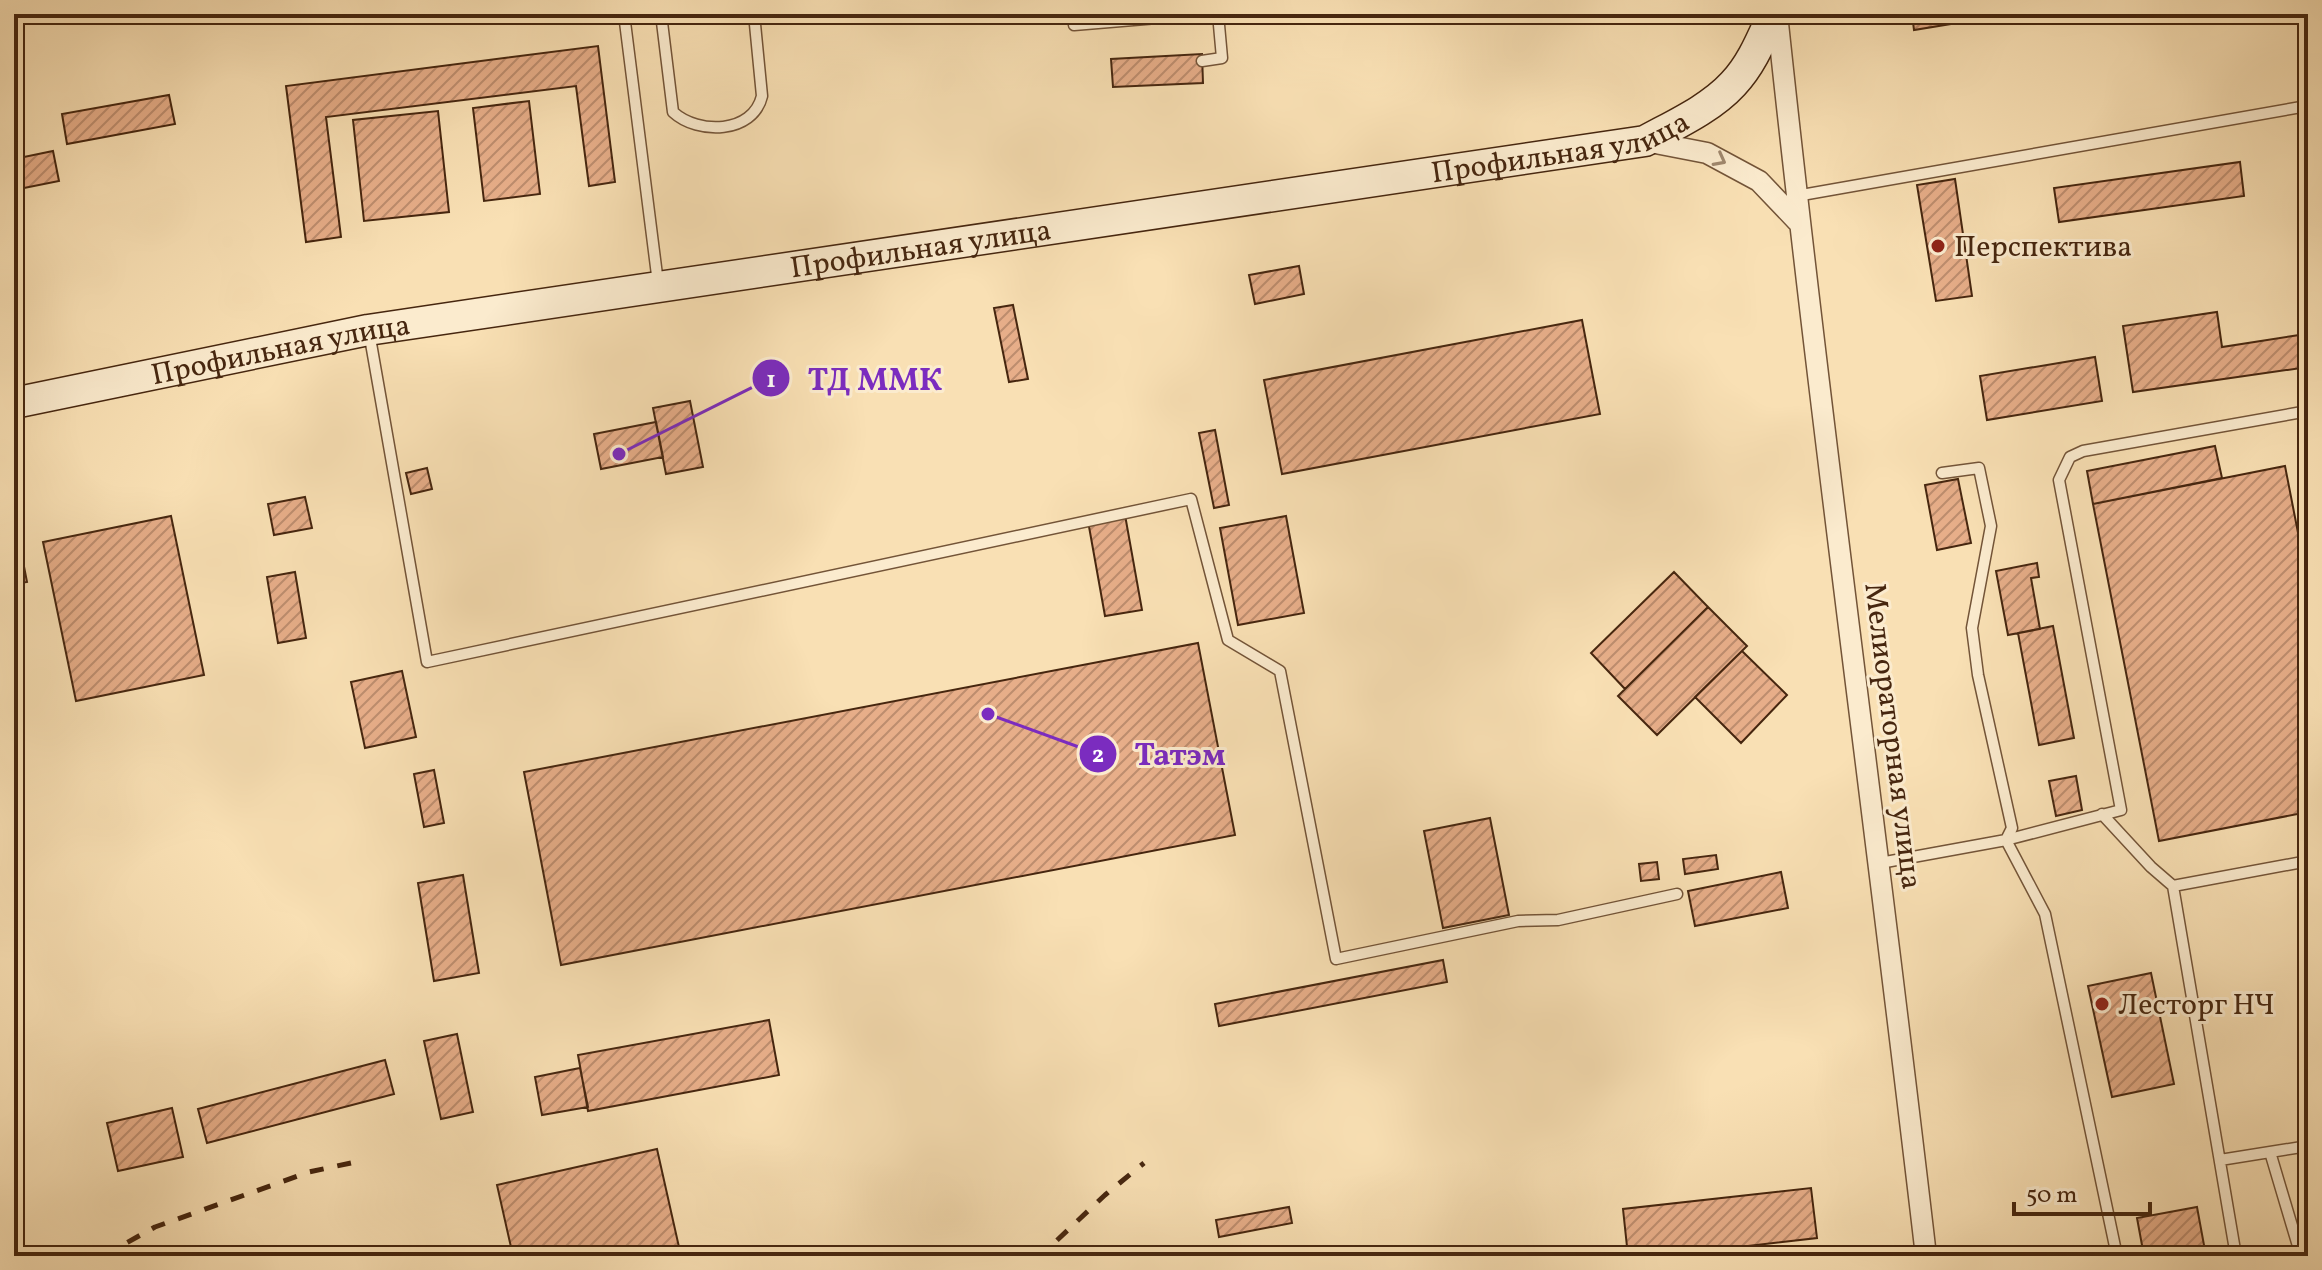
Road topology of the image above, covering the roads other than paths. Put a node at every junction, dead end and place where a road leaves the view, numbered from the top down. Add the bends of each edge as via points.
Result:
1 (624, 14) edge
2 (661, 14) edge
3 (754, 14) edge
4 (1205, 14) edge
5 (1218, 14) edge
6 (1775, 14) edge
7 (1074, 25) dead end
8 (1202, 61) dead end
9 (2307, 106) edge
10 (1645, 141) junction
11 (1796, 196) junction
12 (1800, 224) junction
13 (658, 285) junction
14 (368, 330) junction
15 (14, 403) edge
16 (2308, 411) edge
17 (1942, 473) dead end
18 (2102, 814) junction
19 (2006, 840) junction
20 (2308, 861) edge
21 (1880, 863) junction
22 (2173, 886) junction
23 (1677, 894) dead end
24 (2308, 1146) edge
25 (2270, 1152) junction
26 (2220, 1160) junction
27 (1926, 1256) edge
28 (2117, 1256) edge
29 (2236, 1256) edge
30 (2301, 1256) edge

1 - 13 lane
2 - 3 lane via 673,112 692,124 715,127 746,120 759,105
4 - 7 lane
5 - 8 lane via 1222,58
6 - 10 street, Профильная улица via 1733,85 1692,116
6 - 11 street, Мелиораторная улица
9 - 11 lane
10 -> 12 street via 1707,153 1759,181
10 - 13 street, Профильная улица
11 - 12 street, Мелиораторная улица
12 - 21 street, Мелиораторная улица
13 - 14 street, Профильная улица
14 - 15 street, Профильная улица
14 - 23 lane via 427,662 1191,499 1228,640 1280,671 1336,959
16 - 18 lane via 2083,451 2064,467 2059,480 2121,810
17 - 19 lane via 1979,468 1991,526 1972,628 2012,828
18 - 19 lane
18 - 22 lane
19 - 21 lane
19 - 28 lane via 2045,914
20 - 22 lane
21 - 27 street, Мелиораторная улица
22 - 26 lane
24 - 25 lane
25 - 26 lane
25 - 30 lane
26 - 29 lane

